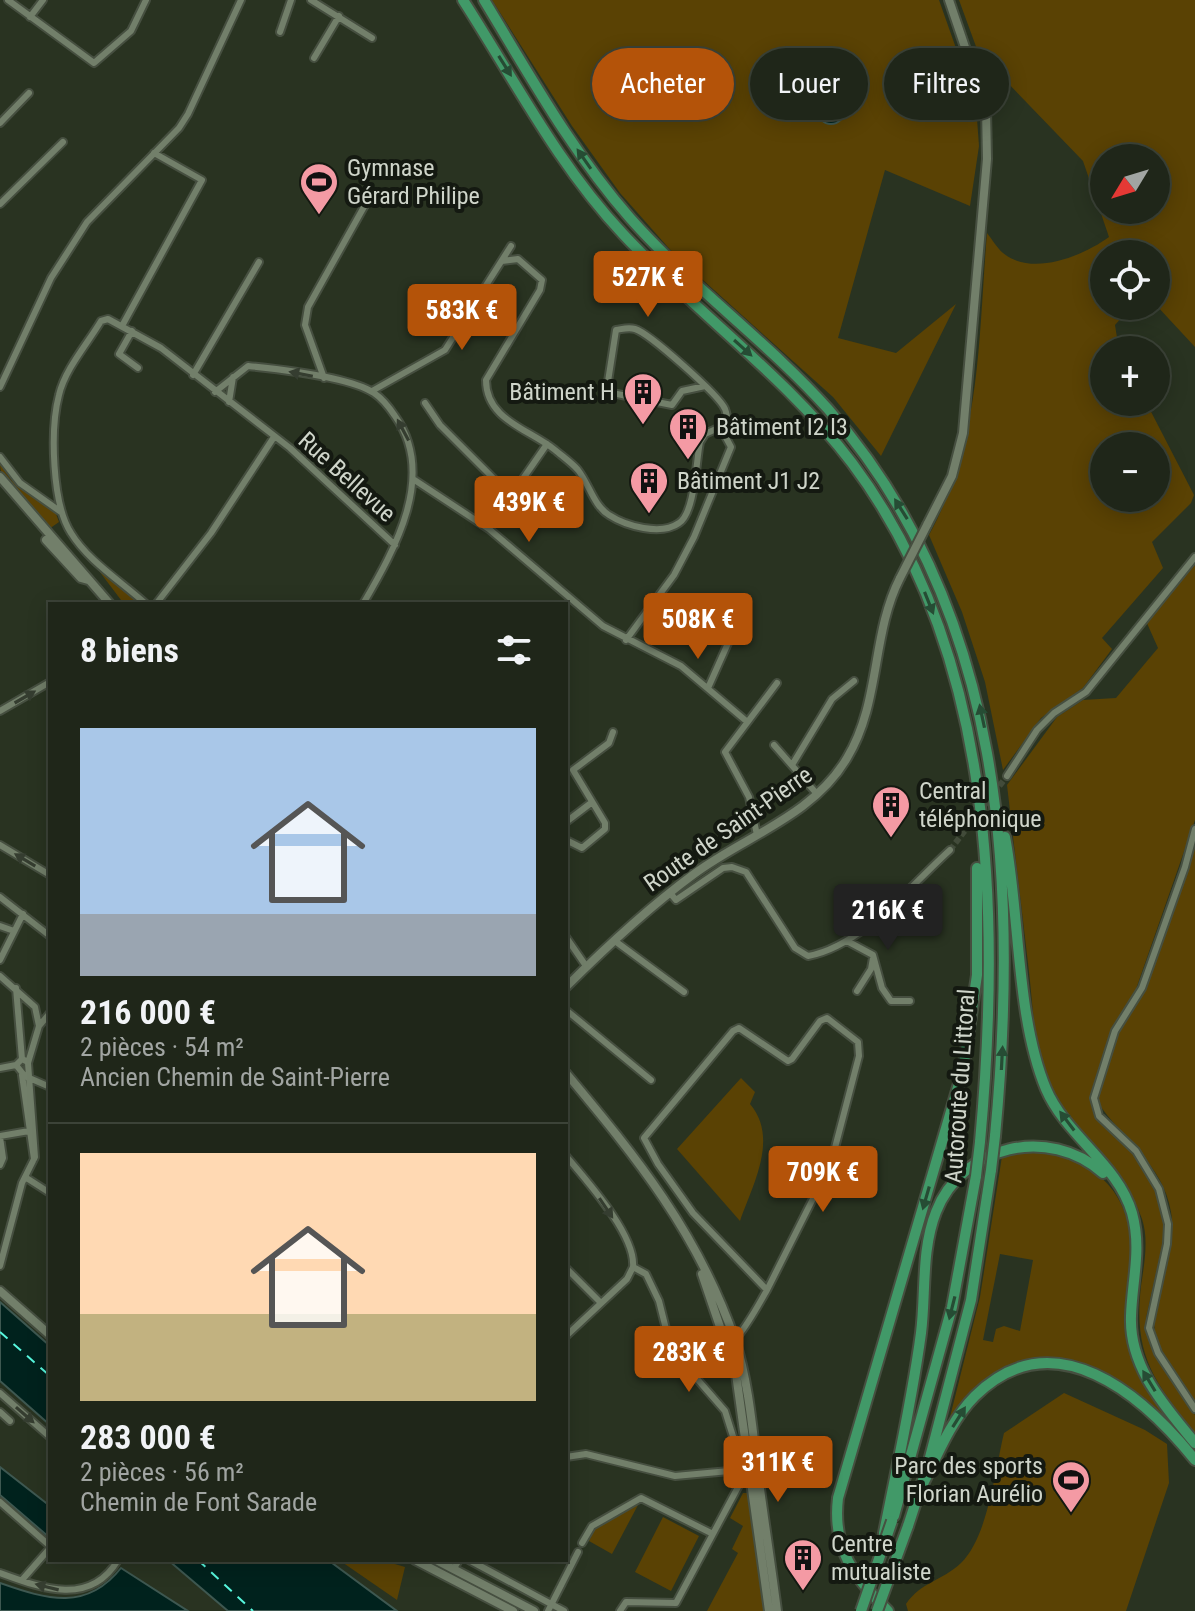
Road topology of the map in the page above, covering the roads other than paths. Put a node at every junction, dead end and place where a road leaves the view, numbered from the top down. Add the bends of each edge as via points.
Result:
1 (8, 0) edge
2 (43, 0) edge
3 (146, 0) edge
4 (241, 0) edge
5 (291, 0) edge
6 (311, 0) edge
7 (463, 0) edge
8 (484, 0) edge
9 (949, 0) edge
10 (339, 16) junction
11 (30, 17) junction
12 (280, 32) dead end
13 (372, 38) dead end
14 (314, 58) dead end
15 (29, 93) dead end
16 (0, 123) edge
17 (63, 142) dead end
18 (154, 153) junction
19 (0, 204) edge
20 (365, 205) dead end
21 (511, 246) dead end
22 (502, 261) junction
23 (259, 262) dead end
24 (122, 326) junction
25 (132, 331) junction
26 (138, 368) dead end
27 (193, 375) junction
28 (233, 377) junction
29 (324, 378) junction
30 (705, 386) junction
31 (0, 387) edge
32 (372, 391) junction
33 (215, 392) junction
34 (229, 402) junction
35 (425, 403) dead end
36 (724, 434) junction
37 (274, 437) junction
38 (547, 444) junction
39 (0, 457) edge
40 (0, 477) edge
41 (413, 479) junction
42 (0, 486) edge
43 (61, 512) junction
44 (64, 522) junction
45 (48, 534) junction
46 (395, 545) junction
47 (82, 547) junction
48 (1195, 557) edge
49 (71, 559) junction
50 (88, 580) junction
51 (108, 602) edge
52 (144, 602) edge
53 (158, 602) edge
54 (364, 602) edge
55 (737, 623) dead end
56 (626, 640) junction
57 (854, 681) dead end
58 (48, 683) edge
59 (777, 683) dead end
60 (708, 688) junction
61 (0, 711) edge
62 (745, 720) junction
63 (613, 732) dead end
64 (988, 744) junction
65 (774, 745) dead end
66 (792, 765) junction
67 (1007, 776) tunnel mouth
68 (977, 790) junction
69 (817, 794) junction
70 (591, 803) junction
71 (568, 820) edge
72 (1195, 829) edge
73 (757, 835) junction
74 (568, 841) edge
75 (0, 845) edge
76 (950, 850) tunnel mouth
77 (48, 874) edge
78 (670, 893) junction
79 (0, 897) edge
80 (23, 914) junction
81 (0, 926) edge
82 (14, 931) junction
83 (48, 934) edge
84 (568, 940) edge
85 (615, 941) junction
86 (847, 941) junction
87 (873, 958) junction
88 (0, 960) edge
89 (586, 966) junction
90 (0, 977) edge
91 (568, 985) edge
92 (16, 988) junction
93 (857, 991) dead end
94 (684, 992) dead end
95 (910, 1001) dead end
96 (568, 1012) edge
97 (48, 1017) edge
98 (39, 1026) junction
99 (25, 1060) junction
100 (16, 1065) junction
101 (0, 1068) edge
102 (568, 1075) edge
103 (26, 1076) junction
104 (651, 1080) dead end
105 (568, 1084) edge
106 (48, 1086) edge
107 (29, 1131) junction
108 (0, 1136) edge
109 (34, 1159) junction
110 (568, 1159) edge
111 (0, 1165) edge
112 (25, 1177) junction
113 (48, 1192) edge
114 (1136, 1233) junction
115 (0, 1266) edge
116 (633, 1267) junction
117 (568, 1270) edge
118 (767, 1290) junction
119 (0, 1291) edge
120 (601, 1303) junction
121 (48, 1330) edge
122 (568, 1334) edge
123 (734, 1339) junction
124 (730, 1352) junction
125 (0, 1393) edge
126 (1195, 1409) edge
127 (0, 1412) edge
128 (10, 1421) dead end
129 (48, 1435) edge
130 (1195, 1443) edge
131 (568, 1457) edge
132 (1195, 1460) edge
133 (747, 1469) junction
134 (741, 1486) junction
135 (922, 1486) junction
136 (752, 1488) junction
137 (0, 1502) edge
138 (890, 1520) junction
139 (711, 1533) junction
140 (582, 1543) dead end
141 (48, 1545) edge
142 (48, 1549) edge
143 (578, 1552) dead end
144 (116, 1562) edge
145 (419, 1562) edge
146 (472, 1562) edge
147 (569, 1562) edge
148 (455, 1564) edge
149 (0, 1573) edge
150 (22, 1580) junction
151 (550, 1608) edge
152 (513, 1611) edge
153 (534, 1611) edge
154 (564, 1611) edge
155 (620, 1611) edge
156 (769, 1611) edge
157 (777, 1611) edge
158 (861, 1611) edge
159 (877, 1611) edge
160 (888, 1611) edge

1 - 11 street
2 - 11 street
3 - 11 street via 131,31 94,63
4 - 18 street via 188,114
5 - 12 street
6 - 10 street
7 -> 68 highway, Autoroute du Littoral via 557,150 622,233 778,379 883,508 919,578 950,660
64 -> 8 highway, Autoroute du Littoral via 947,602 915,531 883,481 828,409 680,269 608,192
9 - 69 main road, Route de Saint-Pierre, bridge via 986,109 987,159 963,433 952,476 898,582 876,657 868,715 841,767
10 - 13 street
10 - 14 street
15 - 16 street
17 - 19 street
18 - 24 street via 202,180
18 - 31 street via 87,222 51,278
20 - 29 street via 308,307 305,325
21 - 22 street
22 - 32 street via 445,350
22 - 38 street via 518,259 542,280 486,380 486,392 507,420
23 - 27 street
24 - 25 street, Rue Bellevue
24 - 43 street via 101,321 59,395 55,434
25 - 26 street via 119,354
25 - 27 street, Rue Bellevue
27 - 33 street, Rue Bellevue
29 -> 28 street via 248,366
28 - 33 street
28 - 34 street
29 - 32 street
30 - 30 street via 649,336 629,327 616,330 607,375 612,393 672,405 682,391
30 - 36 street via 725,409 729,428
41 -> 32 street via 407,433
33 - 34 street, Rue Bellevue
34 - 37 street, Rue Bellevue
35 - 38 street via 511,496
36 - 38 street via 716,429 700,442 690,503 683,521 671,528 644,528 605,513 578,470
36 - 56 street via 731,447 694,537 674,575
37 - 46 street, Rue Bellevue
37 - 53 street
39 - 43 street via 20,483
40 - 45 main road
41 - 46 street
41 - 56 street via 489,529
42 - 50 main road
43 - 44 street
44 - 45 street
44 - 47 street
45 - 49 main road
46 - 54 street
47 - 49 street
47 - 52 street
48 - 67 street via 1086,692 1037,730
49 - 50 main road
50 - 51 main road
55 - 60 street
56 - 60 street via 681,666
57 - 66 street via 832,699
61 -> 58 street
59 - 62 street
60 - 62 street
62 - 73 street via 725,752 749,797
63 - 70 street via 609,743 573,770
114 -> 64 highway via 1121,1189 1054,1104 1039,1068
135 -> 64 highway, Autoroute du Littoral, bridge via 961,1344 995,1136 1003,1038 1004,915
65 - 66 street
66 - 69 street
68 -> 138 highway, Autoroute du Littoral, bridge via 988,968 976,1176 952,1307
68 -> 160 highway via 979,942 970,1035 837,1507 837,1535 846,1562
69 - 73 main road, Route de Saint-Pierre
70 - 71 street
70 - 74 street via 605,829 582,848
72 - 126 street via 1142,988 1115,1031 1094,1098 1099,1116 1136,1151 1159,1189 1167,1244 1149,1328 1158,1353
73 - 78 main road, Route de Saint-Pierre
77 -> 75 street
76 - 86 street
78 - 85 main road, Route de Saint-Pierre
78 - 86 street via 676,900 732,867 746,872 795,948 808,956
79 - 80 street
80 - 82 street
80 - 83 street
81 - 82 street
82 - 88 street
84 - 89 street
85 - 89 main road, Route de Saint-Pierre
85 - 94 street
86 - 87 street
87 - 93 street
87 - 95 street via 891,1001
89 - 91 main road, Route de Saint-Pierre
90 - 92 street
92 - 98 street via 35,1007
92 - 99 street
96 - 104 street
97 - 98 street
98 - 99 street
99 - 100 street
99 - 103 street
100 - 101 street
100 - 103 street
102 - 123 main road via 676,1214
103 - 106 street
103 - 107 street
103 - 109 street
105 - 124 main road via 633,1159 675,1218
107 - 108 street
107 - 109 street
108 - 111 street
109 - 112 street
110 -> 116 street via 622,1233
112 - 113 street
112 - 115 street
130 -> 114 highway via 1152,1388 1136,1354 1131,1319
114 - 138 highway via 1129,1208 1111,1180 1090,1163 1051,1147 1002,1150 972,1165 952,1184 929,1235 913,1388
116 - 120 street
116 - 133 street via 646,1274 676,1356 725,1411
117 - 120 street
118 - 118 street via 831,1163 859,1056 858,1042 827,1018 788,1061 737,1030 644,1138 693,1213
118 - 123 street via 746,1329
119 - 121 main road
120 - 122 street
123 - 124 street
123 - 133 main road via 745,1382
124 - 133 main road
125 -> 129 street
127 - 128 street
131 - 133 street via 586,1454 675,1476
135 -> 132 highway via 975,1395 1012,1373 1041,1366 1081,1368 1116,1382 1156,1415
133 - 134 street
133 - 136 main road
133 - 157 main road
134 - 136 street
134 - 139 street
135 - 159 highway, bridge
136 - 156 main road
137 - 141 street
138 - 158 highway, bridge
139 - 140 street via 641,1498 592,1526
139 - 155 street via 675,1603 626,1602
142 - 150 street
143 - 147 street
144 -> 150 street via 94,1584 66,1592
145 - 152 main road
146 - 151 street
147 - 151 street
148 - 153 main road
149 - 150 street
151 - 154 street

